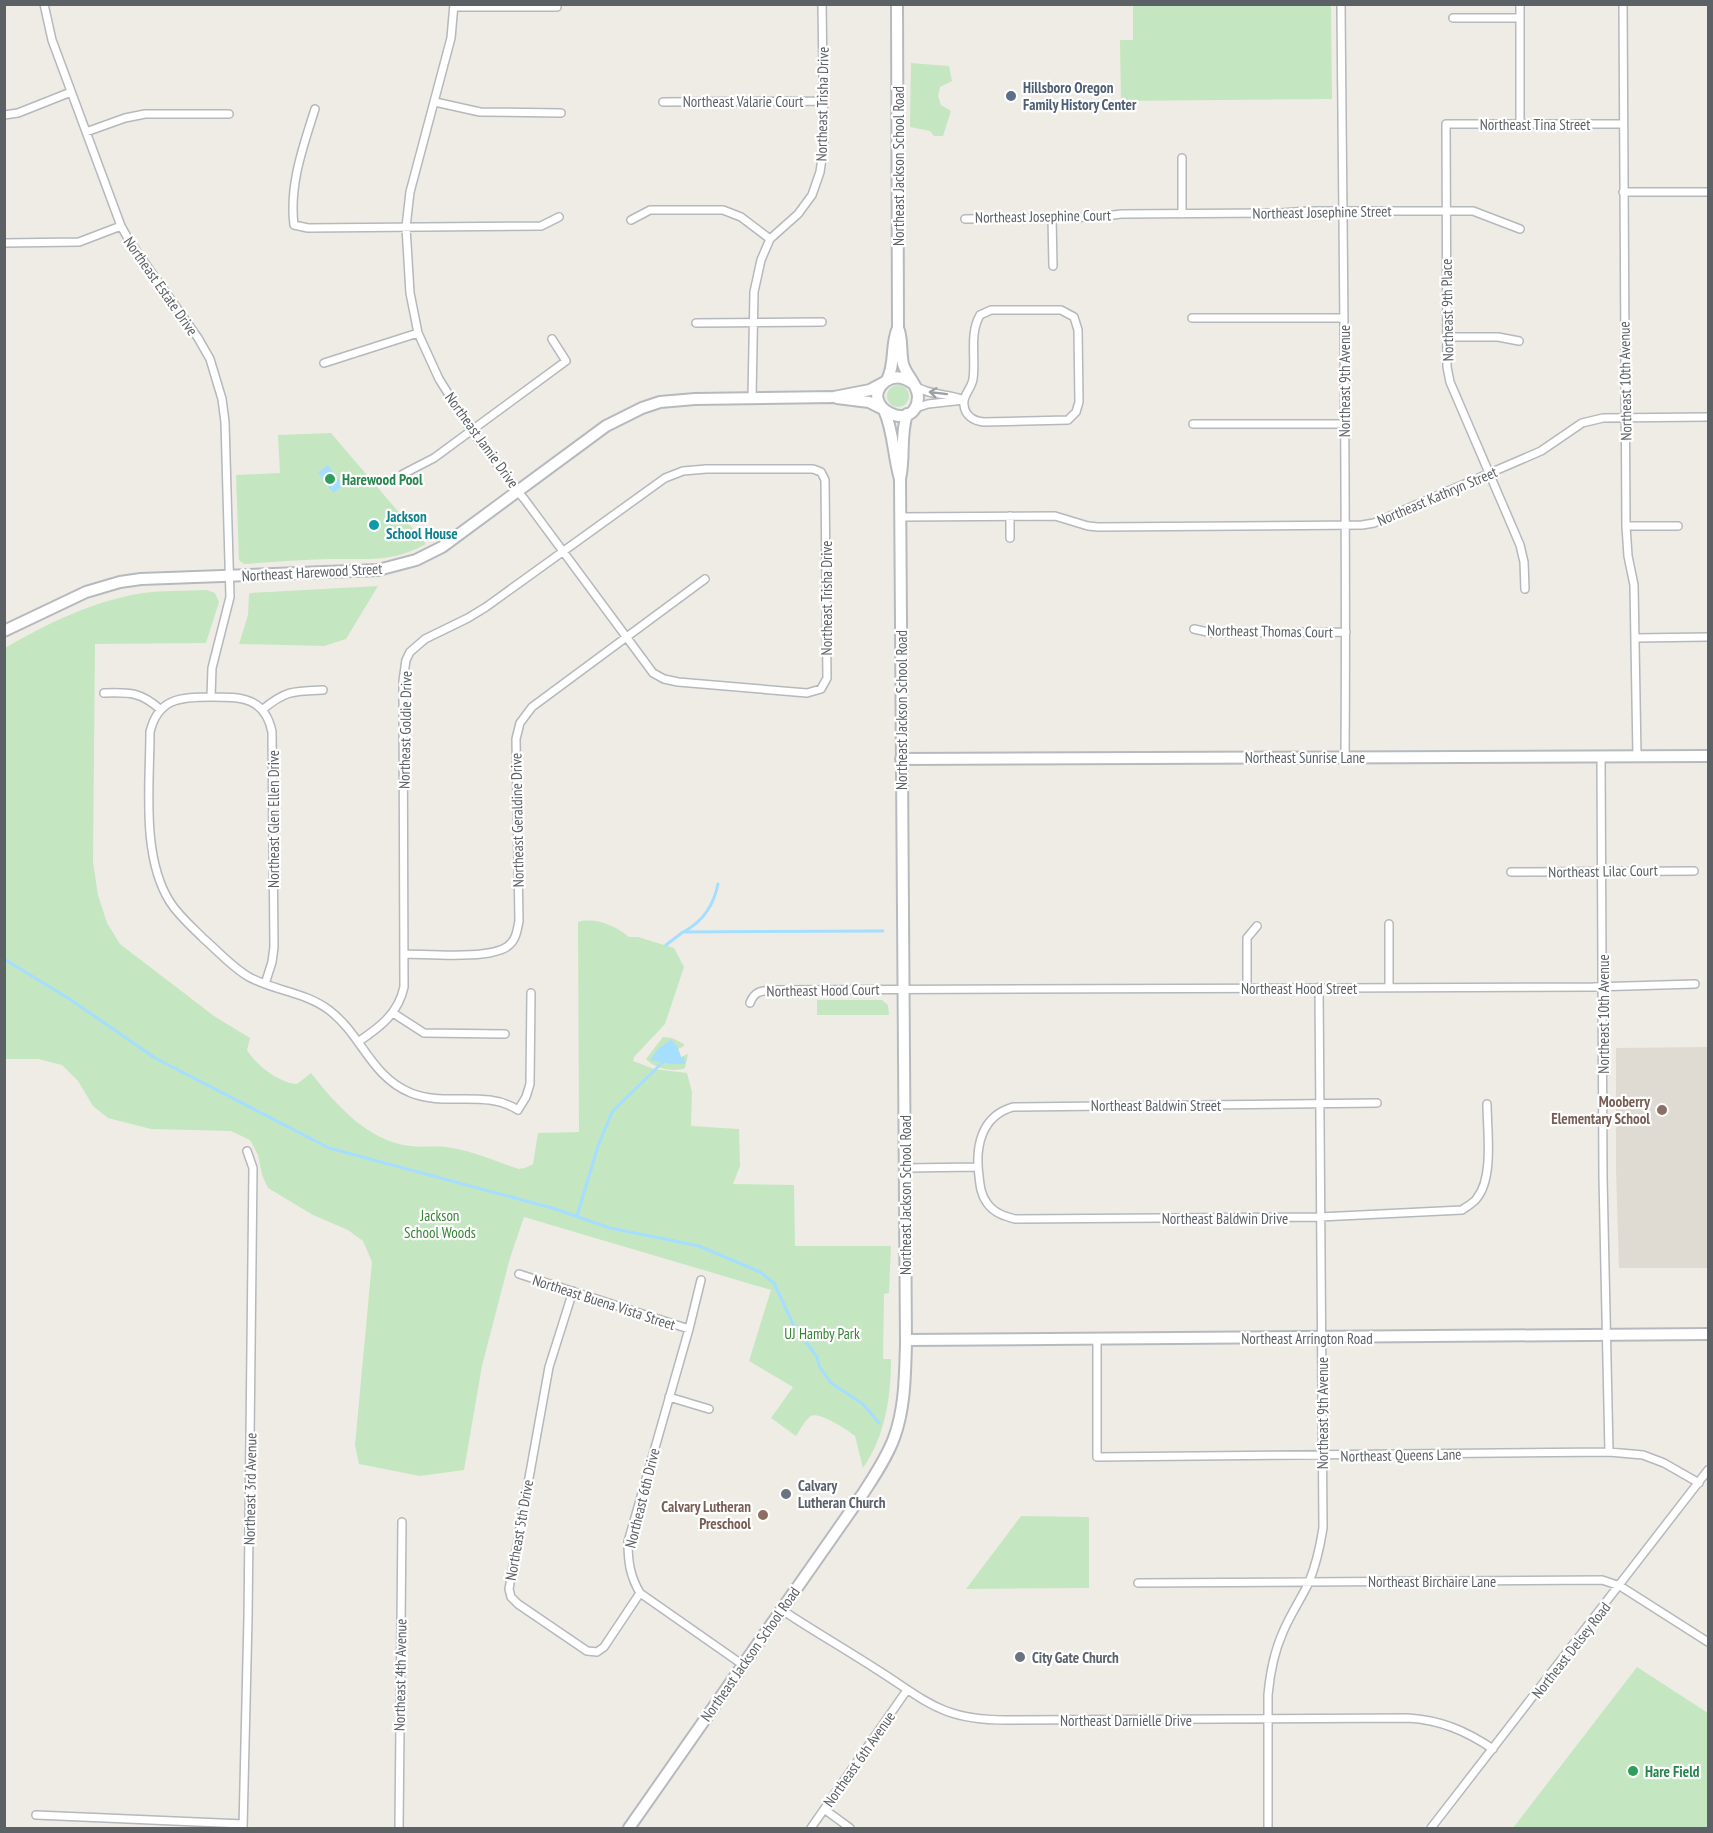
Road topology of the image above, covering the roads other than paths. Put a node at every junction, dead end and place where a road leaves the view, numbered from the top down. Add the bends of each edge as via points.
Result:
1 (44, 4) edge
2 (822, 4) edge
3 (897, 4) edge
4 (1341, 4) edge
5 (1520, 4) edge
6 (1623, 4) edge
7 (454, 6) edge
8 (557, 7) dead end
9 (1453, 18) dead end
10 (1520, 18) junction
11 (71, 92) junction
12 (823, 101) junction
13 (435, 102) junction
14 (663, 102) dead end
15 (315, 109) dead end
16 (561, 113) dead end
17 (229, 114) dead end
18 (4, 115) edge
19 (1446, 124) joint
20 (1520, 124) junction
21 (1623, 124) junction
22 (86, 132) junction
23 (1182, 158) dead end
24 (1623, 192) junction
25 (1708, 192) edge
26 (1446, 209) junction
27 (1343, 211) junction
28 (1121, 214) joint
29 (1182, 214) junction
30 (559, 217) dead end
31 (1052, 217) junction
32 (965, 219) dead end
33 (632, 220) dead end
34 (121, 226) junction
35 (406, 227) junction
36 (1520, 230) dead end
37 (770, 239) junction
38 (4, 243) edge
39 (1053, 266) dead end
40 (1192, 318) dead end
41 (1343, 318) junction
42 (753, 321) junction
43 (822, 322) dead end
44 (696, 323) dead end
45 (898, 328) junction
46 (418, 333) junction
47 (1447, 337) junction
48 (552, 339) dead end
49 (1519, 341) dead end
50 (324, 363) dead end
51 (886, 381) junction
52 (913, 384) junction
53 (834, 397) junction
54 (752, 398) junction
55 (964, 400) junction
56 (883, 409) junction
57 (910, 412) junction
58 (1708, 417) edge
59 (1626, 418) junction
60 (1193, 424) dead end
61 (1344, 424) junction
62 (471, 430) junction
63 (821, 472) joint
64 (403, 474) dead end
65 (1489, 474) junction
66 (900, 479) junction
67 (518, 491) junction
68 (1010, 516) junction
69 (900, 517) junction
70 (1344, 526) junction
71 (1626, 526) junction
72 (1678, 526) dead end
73 (1010, 538) dead end
74 (562, 551) junction
75 (230, 576) junction
76 (705, 579) dead end
77 (1525, 589) dead end
78 (1194, 629) dead end
79 (4, 631) edge
80 (1346, 632) junction
81 (625, 637) junction
82 (1635, 638) junction
83 (1708, 638) edge
84 (821, 689) joint
85 (323, 690) dead end
86 (104, 693) dead end
87 (211, 697) junction
88 (161, 710) junction
89 (262, 710) junction
90 (1637, 756) junction
91 (1708, 756) edge
92 (1345, 757) junction
93 (1602, 757) junction
94 (901, 759) junction
95 (1602, 871) junction
96 (1694, 871) dead end
97 (1511, 872) dead end
98 (1389, 924) dead end
99 (1257, 926) dead end
100 (404, 954) junction
101 (265, 984) junction
102 (1695, 984) dead end
103 (1603, 986) junction
104 (1247, 987) junction
105 (1319, 987) junction
106 (1389, 987) junction
107 (903, 989) junction
108 (531, 993) dead end
109 (750, 1003) dead end
110 (393, 1013) junction
111 (505, 1034) dead end
112 (358, 1042) junction
113 (1377, 1103) dead end
114 (1319, 1104) junction
115 (1487, 1104) dead end
116 (247, 1151) dead end
117 (978, 1167) junction
118 (905, 1168) junction
119 (1320, 1217) junction
120 (519, 1274) dead end
121 (701, 1280) dead end
122 (573, 1291) junction
123 (689, 1329) junction
124 (1708, 1334) edge
125 (1608, 1335) junction
126 (1322, 1338) junction
127 (1097, 1339) junction
128 (906, 1340) junction
129 (669, 1397) junction
130 (709, 1409) dead end
131 (1608, 1452) junction
132 (1322, 1456) junction
133 (1708, 1470) edge
134 (1699, 1483) junction
135 (402, 1521) dead end
136 (1309, 1582) junction
137 (1138, 1583) dead end
138 (1620, 1586) junction
139 (640, 1593) junction
140 (782, 1610) junction
141 (1708, 1642) edge
142 (743, 1665) junction
143 (907, 1690) junction
144 (1268, 1719) junction
145 (1493, 1749) junction
146 (824, 1809) junction
147 (36, 1815) dead end
148 (145, 1820) junction
149 (243, 1826) edge
150 (144, 1828) edge
151 (399, 1828) edge
152 (629, 1828) edge
153 (811, 1828) edge
154 (850, 1828) edge
155 (1269, 1828) edge
156 (1431, 1828) edge

1 - 11 street, Northeast Estate Drive
2 - 12 street, Northeast Trisha Drive
3 - 45 street, Northeast Jackson School Road
4 - 27 street, Northeast 9th Avenue
5 - 10 street
6 - 21 street, Northeast 10th Avenue
7 - 8 street
7 - 13 street, Northeast Jamie Drive via 451,38
9 - 10 street
10 - 20 street
11 - 18 street
11 - 22 street, Northeast Estate Drive
12 - 14 street, Northeast Valarie Court
12 - 37 street, Northeast Trisha Drive via 824,145 812,195
13 - 16 street via 480,112
13 - 35 street, Northeast Jamie Drive via 410,192
15 - 35 street via 293,185 294,225
17 - 22 street via 145,114
19 - 20 street, Northeast Tina Street
19 - 26 street, Northeast 9th Place
20 - 21 street, Northeast Tina Street
21 - 24 street, Northeast 10th Avenue
22 - 34 street, Northeast Estate Drive
23 - 29 street
24 - 25 street
24 - 59 street, Northeast 10th Avenue
26 - 27 street, Northeast Josephine Street
26 - 36 street, Northeast Josephine Street via 1473,211
26 - 47 street, Northeast 9th Place
27 - 29 street, Northeast Josephine Street
27 - 41 street, Northeast 9th Avenue
28 - 29 street, Northeast Josephine Street
28 - 31 street, Northeast Josephine Court
30 - 35 street via 541,226
31 - 32 street, Northeast Josephine Court
31 - 39 street
33 - 37 street via 650,210 723,210 741,217
34 - 38 street via 79,242
34 - 75 street, Northeast Estate Drive via 198,338 216,378 225,422
35 - 46 street, Northeast Jamie Drive via 410,292
37 - 42 street, Northeast Trisha Drive via 754,292
40 - 41 street
41 - 61 street, Northeast 9th Avenue
42 - 43 street
42 - 44 street
42 - 54 street, Northeast Trisha Drive
45 - 51 street, Northeast Jackson School Road
45 - 52 street, Northeast Jackson School Road via 903,338 903,362
46 - 50 street
46 - 62 street, Northeast Jamie Drive via 439,379
47 - 49 street
47 - 65 street, Northeast 9th Place via 1450,382
48 - 62 street via 566,361
51 - 52 street via 900,377
51 - 53 street, Northeast Harewood Street via 870,390
51 - 56 street via 879,392
55 -> 52 street via 951,394 927,392
52 - 57 street via 918,397
53 - 54 street, Northeast Harewood Street
53 - 56 street, Northeast Harewood Street via 870,402
54 - 67 street, Northeast Harewood Street via 660,402 642,408 606,426
55 - 55 street via 965,411 976,421 1068,420 1079,402 1078,330 1074,317 1061,310 984,311 974,329 973,380
55 - 57 street via 928,404
56 - 57 street via 895,416
56 - 66 street, Northeast Jackson School Road via 892,430
57 - 66 street, Northeast Jackson School Road via 903,430
58 - 59 street, Northeast Kathryn Street
59 - 65 street, Northeast Kathryn Street via 1582,423 1541,451
59 - 71 street, Northeast 10th Avenue
60 - 61 street
61 - 70 street, Northeast 9th Avenue
62 - 64 street via 434,458
62 - 67 street, Northeast Jamie Drive
63 - 74 street, Northeast Goldie Drive via 706,469 674,474 648,488
63 - 84 street, Northeast Trisha Drive via 826,485 827,678
65 - 70 street, Northeast Kathryn Street via 1374,523
65 - 77 street, Northeast 9th Place via 1520,545
66 - 69 street, Northeast Jackson School Road
67 - 74 street, Northeast Jamie Drive
67 - 75 street, Northeast Harewood Street via 442,547 405,563 369,571
68 - 69 street, Northeast Kathryn Street
68 - 70 street, Northeast Kathryn Street via 1061,517 1098,527
68 - 73 street
69 - 94 street, Northeast Jackson School Road
70 - 80 street, Northeast 9th Avenue
71 - 72 street
71 - 82 street, Northeast 10th Avenue via 1634,585
74 - 81 street, Northeast Jamie Drive
74 - 100 street, Northeast Goldie Drive via 486,607 425,639 406,660
75 - 79 street, Northeast Harewood Street via 110,584
75 - 87 street, Northeast Estate Drive via 228,609 212,668
76 - 81 street
78 - 80 street, Northeast Thomas Court via 1212,633
80 - 92 street, Northeast 9th Avenue
81 - 84 street, Northeast Jamie Drive via 653,673 664,679 807,693
81 - 100 street, Northeast Geraldine Drive via 532,707 519,723 517,935 498,952
82 - 83 street
82 - 90 street, Northeast 10th Avenue
85 - 89 street via 289,692
86 - 88 street via 142,695
87 - 88 street via 183,697
87 - 89 street via 244,698
88 - 101 street via 150,732 152,855 159,881 171,905 194,928 235,967
89 - 101 street, Northeast Glen Ellen Drive via 273,735 274,952
90 - 91 street, Northeast Sunrise Lane
90 - 93 street, Northeast Sunrise Lane
92 - 93 street, Northeast Sunrise Lane
92 - 94 street, Northeast Sunrise Lane
93 - 95 street, Northeast 10th Avenue
94 - 107 street, Northeast Jackson School Road
95 - 96 street, Northeast Lilac Court
95 - 97 street, Northeast Lilac Court
95 - 103 street, Northeast 10th Avenue
98 - 106 street
99 - 104 street via 1247,938
100 - 110 street, Northeast Goldie Drive via 404,987
101 - 112 street via 324,1006
102 - 103 street, Northeast Hood Street
103 - 106 street, Northeast Hood Street
103 - 125 street, Northeast 10th Avenue
104 - 105 street, Northeast Hood Street
104 - 107 street, Northeast Hood Street
105 - 106 street, Northeast Hood Street
105 - 114 street, Northeast 9th Avenue
107 - 109 street, Northeast Hood Court via 771,990 759,992
107 - 118 street, Northeast Jackson School Road
108 - 112 street via 530,1084 518,1110 486,1099 432,1098 409,1092 377,1069
110 - 111 street via 424,1033
110 - 112 street, Northeast Goldie Drive
113 - 114 street, Northeast Baldwin Street
114 - 117 street, Northeast Baldwin Street via 1012,1107 995,1115 983,1130
114 - 119 street, Northeast 9th Avenue
115 - 119 street, Northeast Baldwin Drive via 1487,1173 1476,1201 1462,1210
116 - 149 street, Northeast 3rd Avenue via 253,1168
117 - 118 street
117 - 119 street, Northeast Baldwin Drive via 986,1203 999,1214 1015,1219
118 - 128 street, Northeast Jackson School Road
119 - 126 street, Northeast 9th Avenue
120 - 122 street, Northeast Buena Vista Street
121 - 123 street, Northeast 6th Drive
122 - 123 street, Northeast Buena Vista Street
122 - 139 street, Northeast 5th Drive via 549,1367 509,1589 518,1604 587,1651 597,1652
123 - 129 street, Northeast 6th Drive
124 - 125 street, Northeast Arrington Road
125 - 126 street, Northeast Arrington Road
125 - 131 street, Northeast 10th Avenue
126 - 127 street, Northeast Arrington Road
126 - 132 street, Northeast 9th Avenue
127 - 128 street, Northeast Arrington Road
127 - 132 street, Northeast Queens Lane via 1097,1457
128 - 140 street, Northeast Jackson School Road via 903,1401 887,1455
129 - 130 street
129 - 139 street, Northeast 6th Drive via 628,1542 628,1566
131 - 132 street, Northeast Queens Lane
131 - 134 street, Northeast Queens Lane via 1643,1455
132 - 136 street, Northeast 9th Avenue via 1323,1528
133 - 134 street, Northeast Delsey Road
134 - 138 street, Northeast Delsey Road
135 - 151 street, Northeast 4th Avenue
136 - 137 street, Northeast Birchaire Lane
136 - 138 street, Northeast Birchaire Lane via 1602,1580
136 - 144 street, Northeast 9th Avenue via 1274,1657
138 - 141 street, Northeast Birchaire Lane
138 - 145 street, Northeast Delsey Road
139 - 142 street
140 - 142 street, Northeast Jackson School Road
140 - 143 street, Northeast Darnielle Drive
142 - 152 street, Northeast Jackson School Road
143 - 144 street, Northeast Darnielle Drive via 938,1709 985,1720
143 - 146 street, Northeast 6th Avenue
144 - 145 street, Northeast Darnielle Drive via 1424,1719 1465,1731
144 - 155 street, Northeast 9th Avenue
145 - 156 street, Northeast Delsey Road
146 - 153 street, Northeast 6th Avenue
146 - 154 street
147 - 148 street
148 - 149 street
148 - 150 street

